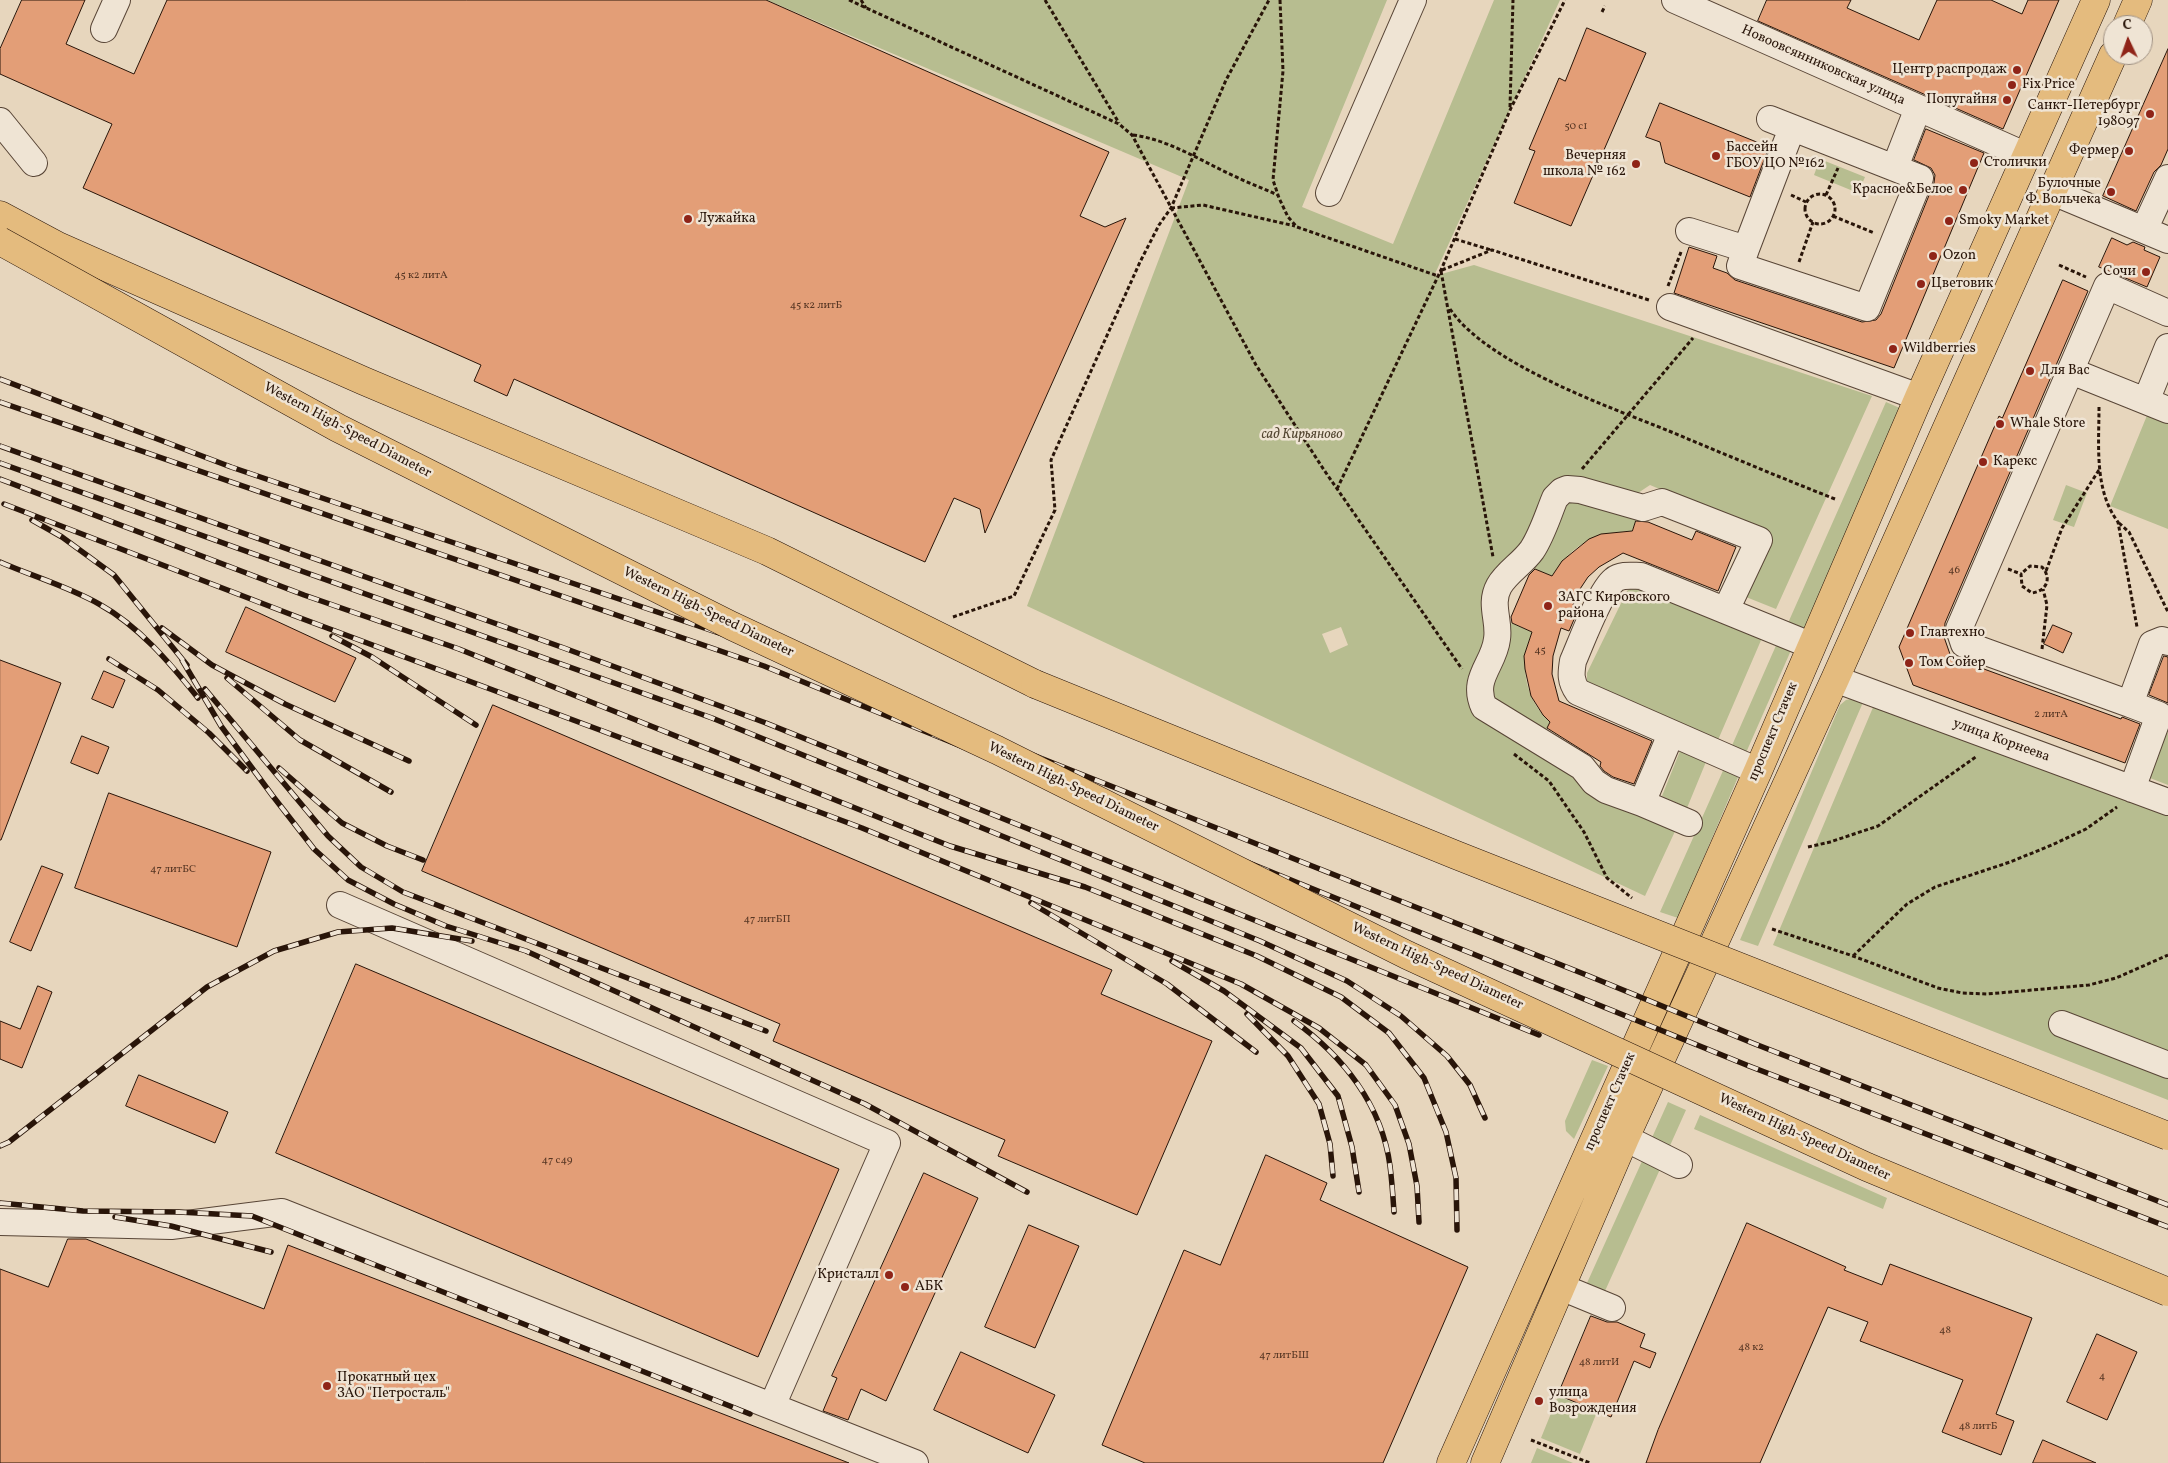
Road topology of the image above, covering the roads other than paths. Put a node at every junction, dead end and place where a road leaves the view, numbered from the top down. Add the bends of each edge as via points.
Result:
1 (117, 0) edge
2 (1412, 0) edge
3 (1675, 0) edge
4 (2096, 0) edge
5 (2138, 0) edge
6 (2131, 15) edge
7 (104, 29) dead end
8 (2109, 65) edge
9 (1918, 108) junction
10 (0, 121) edge
11 (2026, 156) junction
12 (34, 163) dead end
13 (1895, 168) junction
14 (2168, 178) edge
15 (2053, 192) junction
16 (1329, 193) dead end
17 (0, 215) edge
18 (2144, 230) junction
19 (1689, 231) road end
20 (2168, 240) edge
21 (0, 241) edge
22 (1746, 249) junction
23 (1670, 307) road end
24 (2168, 313) edge
25 (2168, 347) edge
26 (2071, 370) junction
27 (1918, 397) junction
28 (2157, 406) edge
29 (1726, 610) junction
30 (1810, 645) junction
31 (2158, 648) edge
32 (1835, 679) junction
33 (2130, 704) junction
34 (2164, 717) edge
35 (1671, 734) junction
36 (1758, 770) junction
37 (2132, 789) junction
38 (2168, 802) edge
39 (1642, 803) junction
40 (1689, 823) dead end
41 (340, 905) dead end
42 (2062, 1024) dead end
43 (2168, 1065) edge
44 (2168, 1136) edge
45 (1625, 1138) junction
46 (1679, 1165) dead end
47 (0, 1222) edge
48 (1561, 1287) junction
49 (2168, 1292) edge
50 (1612, 1308) dead end
51 (772, 1406) junction
52 (915, 1463) edge
53 (1451, 1463) edge
54 (1485, 1463) edge

1 - 7 street
2 - 16 street
3 - 9 street, Новоовсянниковская улица
4 - 11 main road, проспект Стачек
5 - 6 main road
8 - 15 main road, проспект Стачек
9 - 11 street, Новоовсянниковская улица
9 - 13 street
10 - 12 street
11 - 27 main road, проспект Стачек
13 - 22 street via 1781,124
13 - 22 street via 1920,178 1867,308 1740,266
14 - 18 street
15 - 18 street
15 - 32 main road, проспект Стачек
17 - 44 main road, bridge via 58,246 355,377 767,551 1035,684 1456,856
18 - 20 street
19 - 22 street
21 - 49 main road, Western High-Speed Diameter, bridge via 338,428 732,626 997,750 1408,954 1867,1168
23 - 27 street
24 - 26 street via 2108,286
25 - 28 street
26 - 28 street
26 - 33 street via 1959,630 1964,644 2046,681
27 - 30 main road, проспект Стачек
29 - 30 street
29 - 35 street via 1641,576 1615,579 1605,589 1577,652 1570,673 1578,692
29 - 39 street via 1759,540 1662,502 1643,508 1580,490 1568,489 1555,498 1533,549 1499,587 1493,607 1497,639 1480,683 1484,707 1582,767 1594,782 1606,790
30 - 36 main road, проспект Стачек
31 - 33 street
32 - 37 street, улица Корнеева via 1999,740 2031,740
32 - 45 main road, проспект Стачек
33 - 34 street
34 - 37 street
35 - 36 street
35 - 39 street
36 - 53 main road, проспект Стачек
37 - 38 street, улица Корнеева
39 - 40 street
41 - 51 street via 887,1143
42 - 43 street
45 - 46 street
45 - 48 main road, проспект Стачек
47 - 51 street via 171,1226 282,1212
48 - 50 street
48 - 54 main road, проспект Стачек
51 - 52 street

